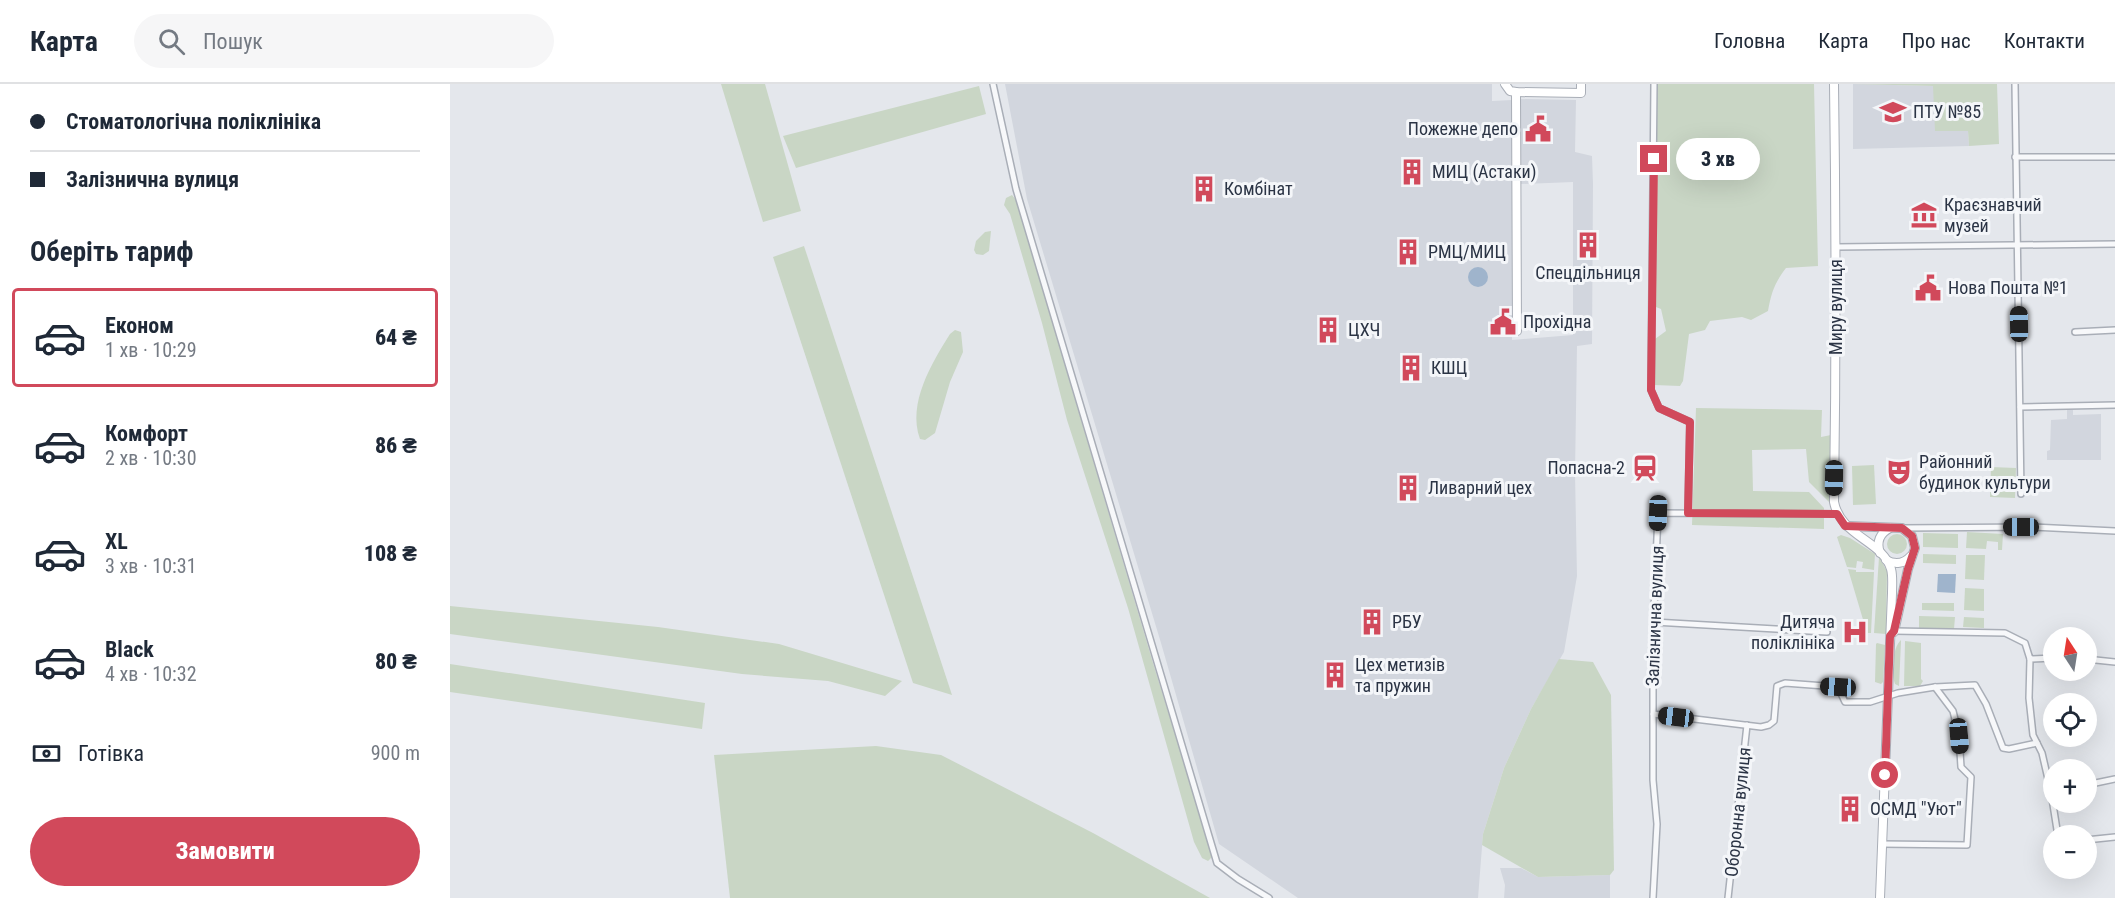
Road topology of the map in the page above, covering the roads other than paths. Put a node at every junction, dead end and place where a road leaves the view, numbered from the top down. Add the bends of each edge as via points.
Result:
1 (993, 84) edge
2 (1505, 84) edge
3 (1581, 84) edge
4 (1654, 84) edge
5 (1834, 84) edge
6 (2015, 84) edge
7 (1515, 92) junction
8 (2015, 157) junction
9 (2115, 157) edge
10 (2017, 244) junction
11 (2115, 244) edge
12 (1836, 247) junction
13 (2115, 330) edge
14 (1517, 331) dead end
15 (2076, 332) dead end
16 (2115, 405) edge
17 (2020, 407) junction
18 (2021, 494) dead end
19 (1688, 513) junction
20 (1837, 514) junction
21 (1845, 526) junction
22 (1890, 528) junction
23 (1902, 528) junction
24 (1918, 529) junction
25 (2115, 531) edge
26 (1914, 539) junction
27 (1911, 556) junction
28 (1883, 557) junction
29 (1654, 622) junction
30 (1827, 632) dead end
31 (1892, 634) junction
32 (2043, 659) edge
33 (2030, 660) junction
34 (2097, 661) edge
35 (2115, 663) edge
36 (1935, 687) junction
37 (1888, 696) junction
38 (1653, 714) junction
39 (1747, 725) junction
40 (2037, 743) junction
41 (2044, 759) edge
42 (2115, 779) edge
43 (2097, 783) edge
44 (2115, 837) edge
45 (2097, 839) edge
46 (1882, 844) junction
47 (1269, 898) edge
48 (1653, 898) edge
49 (1728, 898) edge
50 (1880, 898) edge

1 - 47 street via 1016,189 1217,863
2 - 7 street
3 - 7 street via 1581,93
4 - 19 street via 1651,390 1659,408 1690,422
5 - 12 street, Миру вулиця
6 - 8 street
7 - 14 street
8 - 9 street
8 - 10 street
10 - 11 street
10 - 12 street
10 - 17 street
12 - 20 street, Миру вулиця
13 - 15 street
16 - 17 street
17 - 18 street
19 - 20 street
19 - 29 street, Залізнична вулиця via 1658,513
20 - 21 street, Миру вулиця
21 - 22 street
21 - 28 street
22 - 23 street
22 - 28 street via 1879,540
23 - 24 street
23 - 26 street
24 - 25 street via 2025,527
24 - 26 street
26 - 27 street
27 - 28 street via 1898,564
27 - 31 street
28 - 31 street via 1891,569
29 - 30 street
29 - 38 street, Залізнична вулиця
31 - 33 street via 2006,633 2025,643
31 - 37 street
32 - 33 street
33 - 40 street via 2029,698
34 - 35 street
36 - 37 street
36 - 40 street via 1975,685 2003,748
36 - 46 street via 1953,711 1961,766 1971,777 1967,846
37 - 39 street via 1870,702 1845,702 1838,687 1785,683 1777,686 1774,721 1761,727
37 - 46 street
38 - 39 street
38 - 48 street, Залізнична вулиця via 1657,824
39 - 49 street, Оборонна вулиця
40 - 41 street
42 - 43 street
44 - 45 street
46 - 50 street

